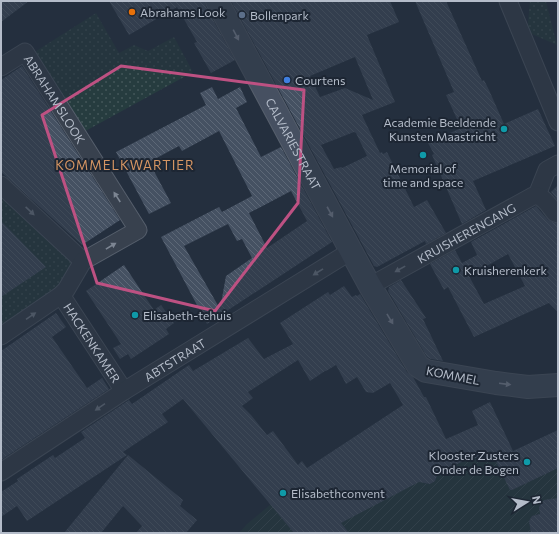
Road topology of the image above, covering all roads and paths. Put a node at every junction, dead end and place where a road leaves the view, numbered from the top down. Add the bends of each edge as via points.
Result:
1 (217, 1) edge
2 (508, 1) edge
3 (1, 67) edge
4 (558, 122) edge
5 (558, 164) edge
6 (1, 185) edge
7 (537, 195) junction
8 (558, 214) edge
9 (352, 253) junction
10 (83, 261) junction
11 (370, 286) junction
12 (61, 295) junction
13 (1, 336) edge
14 (558, 385) edge
15 (124, 391) junction
16 (1, 472) edge

1 -> 9 street, CALVARIESTRAAT
2 - 4 street
10 -> 3 street, ABRAHAMSLOOK via 138,230 25,52
5 - 7 street via 547,170
6 -> 10 street
7 - 8 street
7 -> 11 street, KRUISHERENGANG
9 - 11 street, CALVARIESTRAAT
9 -> 15 street, ABTSTRAAT
10 - 12 street, HACKENKAMER
11 -> 14 street, KOMMEL via 421,369 496,383
13 -> 12 street, HACKENKAMER
12 - 15 street, HACKENKAMER
15 -> 16 street, ABTSTRAAT

